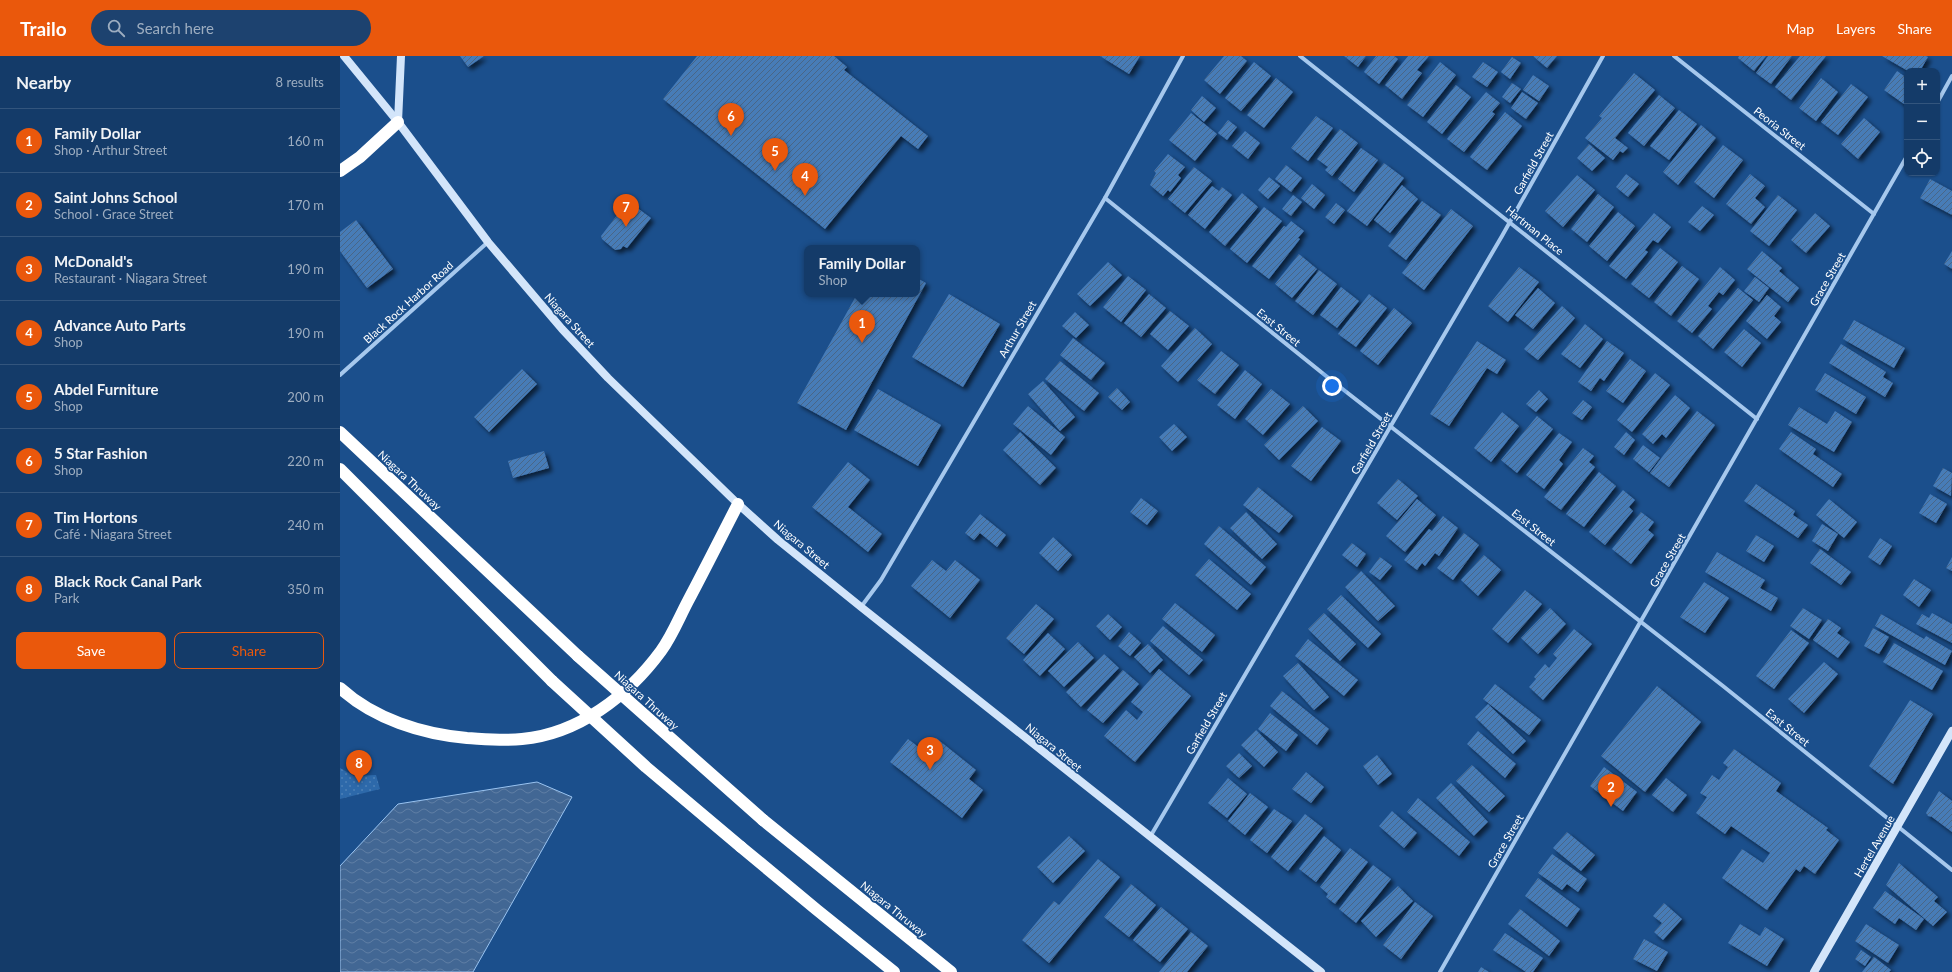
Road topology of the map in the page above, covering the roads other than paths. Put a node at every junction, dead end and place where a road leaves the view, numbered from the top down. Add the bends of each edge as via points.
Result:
1 (344, 56) edge
2 (401, 56) edge
3 (1183, 56) edge
4 (1300, 56) edge
5 (1603, 56) edge
6 (1674, 56) edge
7 (1952, 76) edge
8 (1940, 98) edge
9 (398, 122) junction
10 (1904, 161) edge
11 (340, 171) edge
12 (1105, 198) junction
13 (1874, 214) junction
14 (1510, 222) junction
15 (488, 242) junction
16 (340, 375) edge
17 (1757, 419) junction
18 (1391, 427) junction
19 (340, 432) edge
20 (340, 469) edge
21 (738, 504) junction
22 (861, 607) junction
23 (1641, 623) junction
24 (340, 688) edge
25 (1952, 731) edge
26 (1897, 827) junction
27 (1149, 837) junction
28 (1952, 870) edge
29 (894, 972) edge
30 (951, 972) edge
31 (1321, 972) edge
32 (1440, 972) edge
33 (1814, 972) edge

1 - 9 main road, Niagara Street
2 - 9 main road
3 - 12 street, Arthur Street
4 - 14 street, Hartman Place
5 - 14 street, Garfield Street
6 - 13 street, Peoria Street
7 - 8 street
9 - 11 highway via 360,157
9 - 15 main road, Niagara Street
10 - 13 street, Grace Street
12 - 18 street, East Street
12 - 22 street, Arthur Street via 881,580
13 - 17 street, Grace Street
14 - 17 street, Hartman Place
14 - 18 street, Garfield Street
15 - 16 street, Black Rock Harbor Road
15 - 21 main road, Niagara Street via 562,330 603,373
17 - 23 street, Grace Street
18 - 23 street, East Street
18 - 27 street, Garfield Street
19 - 30 highway, Niagara Thruway, bridge via 578,656 763,820
20 - 29 highway, bridge via 552,681 646,767
21 - 22 main road, Niagara Street
21 - 24 highway via 661,651 622,694 580,722 560,731 522,739 454,737 429,732 384,716 363,706
22 - 27 main road, Niagara Street
23 - 26 street, East Street
23 - 32 street, Grace Street
25 - 26 main road, Hertel Avenue
26 - 28 street, East Street
26 - 33 main road, Hertel Avenue
27 - 31 main road, Niagara Street

